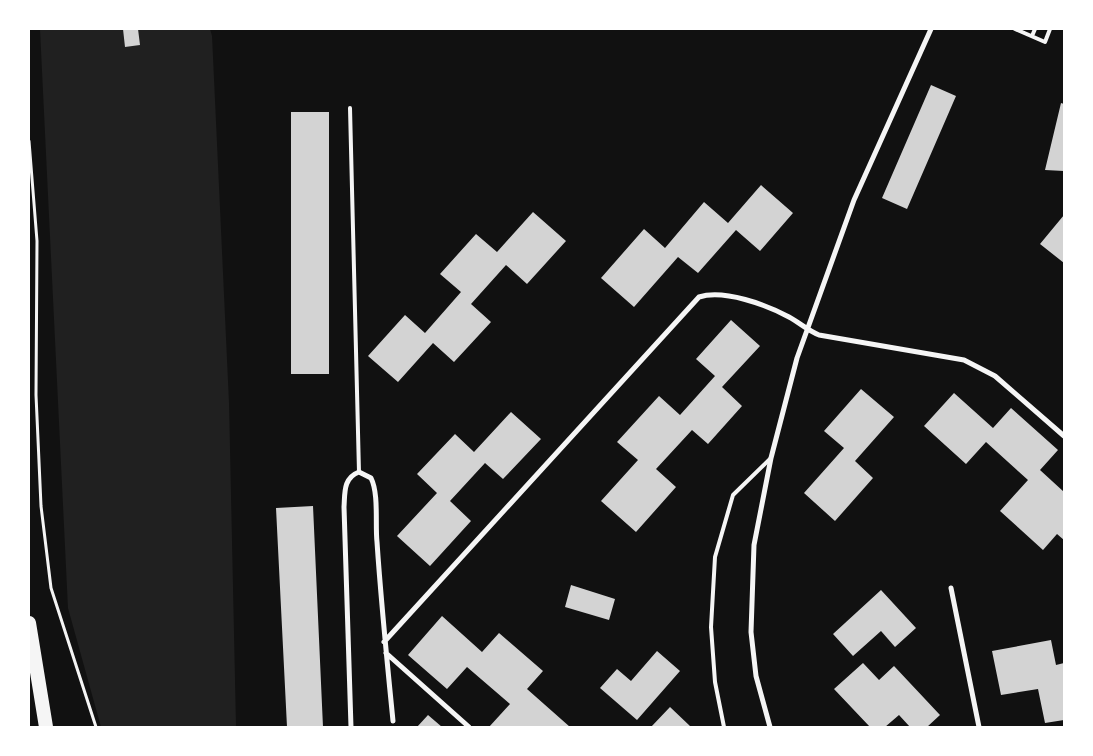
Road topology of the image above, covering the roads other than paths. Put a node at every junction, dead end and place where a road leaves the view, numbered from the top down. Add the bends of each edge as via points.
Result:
1 (931, 29) edge
2 (1015, 29) edge
3 (1035, 29) edge
4 (1050, 29) edge
5 (1032, 36) junction
6 (350, 108) dead end
7 (806, 330) junction
8 (1064, 436) edge
9 (771, 458) junction
10 (359, 472) junction
11 (951, 588) dead end
12 (29, 623) edge
13 (384, 642) junction
14 (386, 652) junction
15 (393, 721) dead end
16 (46, 727) edge
17 (351, 727) edge
18 (469, 727) edge
19 (724, 727) edge
20 (770, 727) edge
21 (979, 727) edge

1 - 7 street via 854,200
2 - 5 lane
3 - 5 lane
4 - 5 lane via 1045,42
6 - 10 lane
7 - 8 street via 964,360 995,376
7 - 9 street
7 - 13 street via 790,317 742,300 711,294 694,300
9 - 19 lane via 733,495 716,557 711,627 715,682
9 - 20 street via 754,545 751,632 756,676
10 - 13 street via 371,478 375,493
10 - 17 street via 346,483 344,507
11 - 21 street
12 - 16 highway
13 - 14 street
14 - 15 street
14 - 18 street

